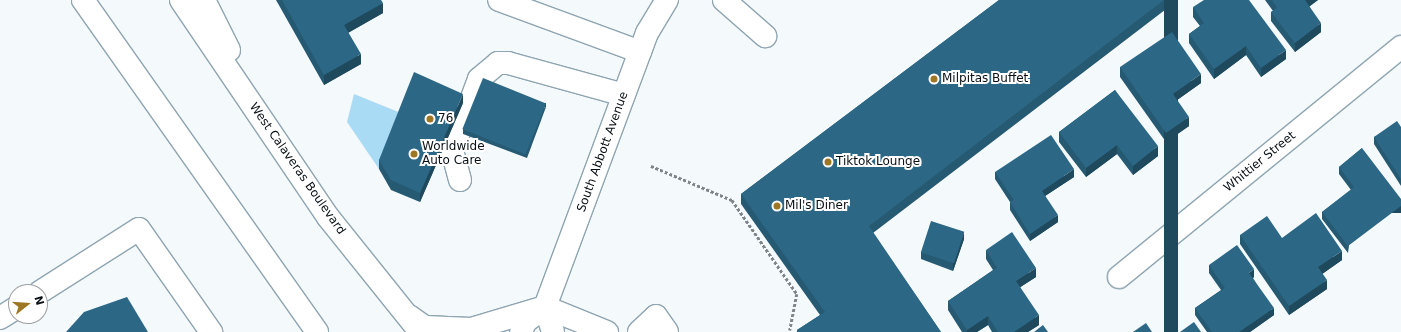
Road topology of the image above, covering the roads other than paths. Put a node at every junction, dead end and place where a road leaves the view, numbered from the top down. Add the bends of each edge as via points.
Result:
1 (83, 0) edge
2 (181, 0) edge
3 (204, 0) edge
4 (498, 0) edge
5 (667, 0) edge
6 (724, 0) edge
7 (765, 36) dead end
8 (1401, 48) edge
9 (640, 52) junction
10 (624, 95) junction
11 (264, 121) junction
12 (460, 180) dead end
13 (1119, 277) dead end
14 (48, 287) edge
15 (545, 307) junction
16 (414, 323) edge
17 (211, 332) edge
18 (317, 332) edge
19 (521, 332) edge
20 (553, 332) edge
21 (607, 332) edge
22 (639, 332) edge
23 (667, 332) edge

1 - 18 main road
2 - 11 main road, West Calaveras Boulevard
3 - 11 main road
4 - 9 main road
5 - 9 main road, South Abbott Avenue via 647,33
6 - 7 main road
8 - 13 main road, Whittier Street
9 - 10 main road, South Abbott Avenue
10 - 12 main road via 508,63 498,64 480,78 452,152
10 - 15 main road, South Abbott Avenue
11 - 16 main road, West Calaveras Boulevard via 328,217
14 - 17 main road via 139,228
15 - 16 main road, West Calaveras Boulevard via 472,330 425,327
15 - 19 main road via 525,322
15 - 20 main road
15 - 21 main road
22 - 23 main road via 656,316

